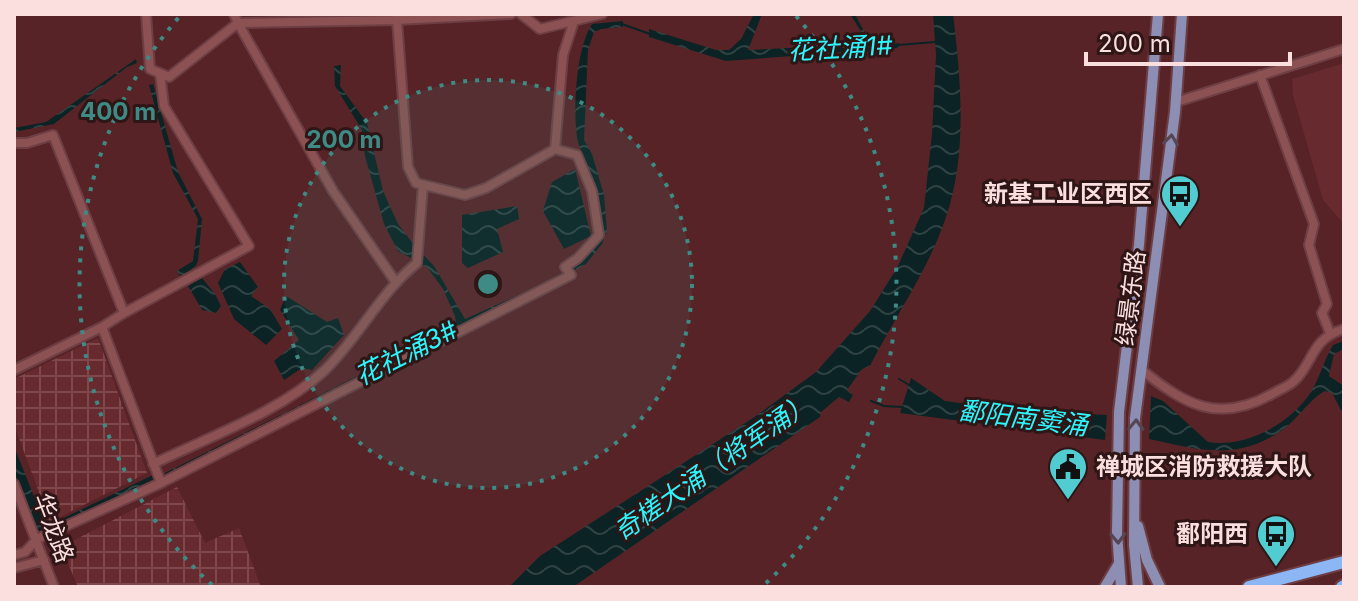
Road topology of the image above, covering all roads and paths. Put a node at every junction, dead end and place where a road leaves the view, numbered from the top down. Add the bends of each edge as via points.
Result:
1 (146, 14) edge
2 (511, 14) edge
3 (521, 14) edge
4 (602, 14) edge
5 (1158, 14) edge
6 (1182, 14) edge
7 (477, 15) edge
8 (435, 16) edge
9 (397, 17) edge
10 (236, 18) edge
11 (574, 21) junction
12 (1344, 49) edge
13 (160, 73) junction
14 (1260, 75) junction
15 (1176, 102) junction
16 (14, 143) edge
17 (555, 149) junction
18 (423, 185) junction
19 (395, 281) junction
20 (124, 313) junction
21 (102, 327) junction
22 (1344, 329) edge
23 (1330, 333) junction
24 (14, 370) edge
25 (1142, 370) junction
26 (158, 475) junction
27 (14, 484) edge
28 (1136, 515) junction
29 (37, 539) junction
30 (14, 555) edge
31 (44, 560) junction
32 (1344, 562) edge
33 (1119, 563) junction
34 (14, 568) edge
35 (54, 587) edge
36 (1105, 587) edge
37 (1121, 587) edge
38 (1138, 587) edge
39 (1160, 587) edge
40 (1249, 587) edge

1 - 13 street via 150,69
2 - 7 street
3 - 11 street via 540,29
4 - 11 street
5 -> 33 main road, 绿景东路 via 1119,412
6 - 15 main road, 绿景东路
7 - 8 street
8 - 9 street
9 - 10 street
9 - 18 street via 408,167 416,183
10 - 13 street via 169,77
10 - 19 street via 333,191
11 - 17 street via 563,55
12 - 14 street
13 - 20 street via 164,106 249,246
14 - 15 street
14 - 23 street via 1314,224 1309,245
25 -> 15 main road, 绿景东路
16 - 20 street via 53,135
17 - 18 street via 465,195
17 - 26 street via 577,155 592,191 599,235 565,267 568,271
18 - 19 street via 417,263
19 - 26 street via 324,371
20 - 21 street
21 - 24 street
21 - 26 street
22 - 23 street
23 - 25 street via 1294,381 1256,403 1231,410 1205,407 1168,391
28 -> 25 main road, 绿景东路 via 1135,418
26 - 29 street
27 - 29 street, 华龙路
28 - 38 main road, 绿景东路
28 - 39 main road
29 - 30 street
29 - 31 street, 华龙路
31 - 34 street
31 - 35 street, 华龙路
32 - 40 highway
33 - 36 main road
33 - 37 main road, 绿景东路

